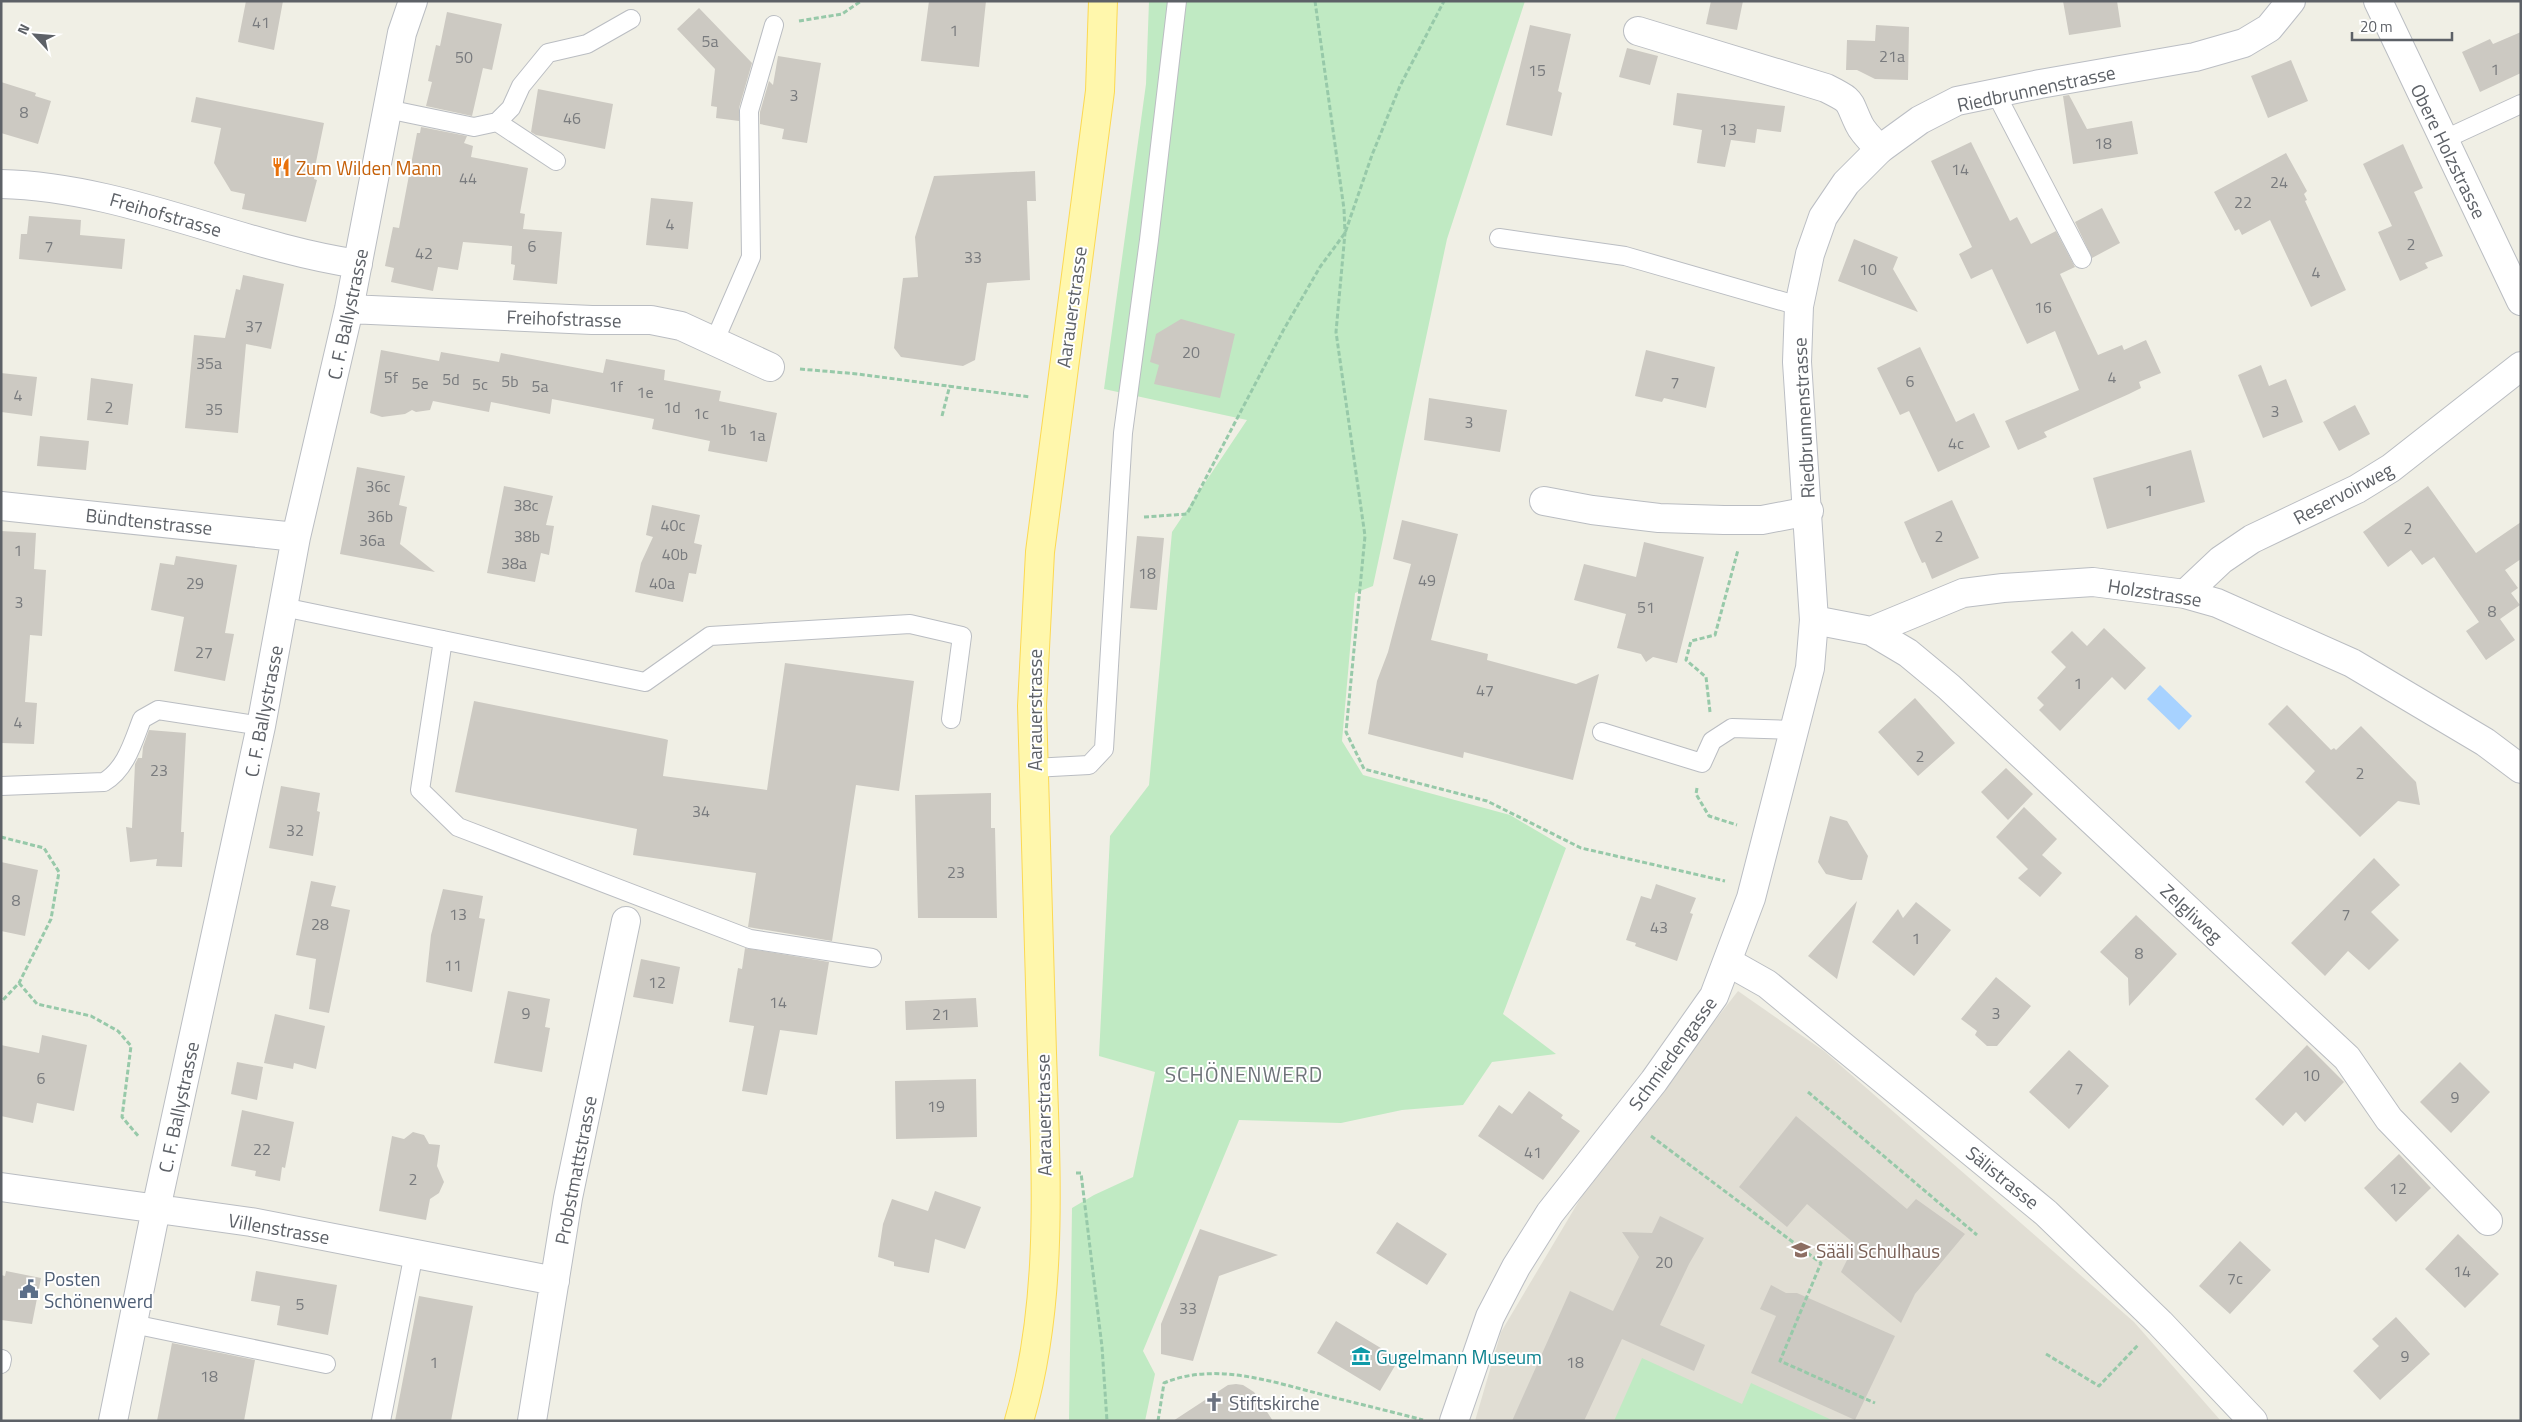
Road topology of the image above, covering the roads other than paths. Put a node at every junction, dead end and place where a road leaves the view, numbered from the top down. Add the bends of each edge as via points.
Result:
1 (413, 1) edge
2 (1103, 1) edge
3 (1177, 1) edge
4 (2291, 1) edge
5 (2378, 1) edge
6 (631, 20) dead end
7 (774, 25) road end
8 (1638, 31) dead end
9 (1995, 92) junction
10 (2521, 104) edge
11 (388, 110) junction
12 (497, 122) junction
13 (2443, 140) junction
14 (1880, 149) junction
15 (556, 161) dead end
16 (1, 184) edge
17 (1499, 238) dead end
18 (2082, 258) dead end
19 (358, 264) junction
20 (2521, 301) edge
21 (1799, 306) junction
22 (350, 308) junction
23 (715, 340) junction
24 (2521, 366) edge
25 (770, 367) road end
26 (1544, 500) dead end
27 (1, 506) edge
28 (1808, 511) junction
29 (296, 538) junction
30 (2185, 594) junction
31 (283, 607) junction
32 (1814, 620) junction
33 (1871, 631) junction
34 (443, 640) junction
35 (951, 719) dead end
36 (261, 726) junction
37 (1794, 730) junction
38 (1602, 732) dead end
39 (1034, 768) junction
40 (2521, 769) edge
41 (1, 786) edge
42 (631, 894) junction
43 (626, 921) joint
44 (872, 958) dead end
45 (1728, 962) junction
46 (1, 1187) edge
47 (156, 1209) junction
48 (2488, 1221) dead end
49 (414, 1253) junction
50 (555, 1281) junction
51 (133, 1324) junction
52 (326, 1364) dead end
53 (114, 1421) edge
54 (381, 1421) edge
55 (532, 1421) edge
56 (1018, 1421) edge
57 (1454, 1421) edge
58 (2253, 1421) edge

1 - 11 street, C. F. Ballystrasse via 402,33
2 - 39 main road, Aarauerstrasse via 1100,91 1040,552 1032,706
3 - 39 lane via 1123,433 1104,749 1089,765
4 - 9 street, Riedbrunnenstrasse via 2269,28 2236,45 2195,57
5 - 13 street, Obere Holzstrasse
6 - 12 lane via 587,44 548,53 521,86 511,108
7 - 23 lane via 750,111 751,257
8 - 14 street via 1826,88 1851,103 1859,125
9 - 14 street, Riedbrunnenstrasse via 1957,101 1920,120
9 - 18 lane
10 - 13 lane
11 - 12 lane via 474,127
11 - 19 street, C. F. Ballystrasse
12 - 15 lane
13 - 20 street, Obere Holzstrasse
14 - 21 street, Riedbrunnenstrasse via 1846,183 1823,217 1810,254
16 - 19 street, Freihofstrasse via 67,189 108,197 318,258
17 - 21 lane via 1625,256
19 - 22 street, C. F. Ballystrasse
21 - 28 street, Riedbrunnenstrasse via 1797,362
22 - 23 street, Freihofstrasse via 651,320 681,326
22 - 29 street, C. F. Ballystrasse
23 - 25 street, Freihofstrasse
24 - 30 street, Reservoirweg via 2391,468 2252,540 2221,560
26 - 28 street via 1659,518 1762,520
27 - 29 street, Bündtenstrasse
28 - 32 street, Riedbrunnenstrasse
29 - 31 street, C. F. Ballystrasse
30 - 33 street, Holzstrasse via 2093,582 2003,588 1963,593
30 - 40 street, Holzstrasse via 2218,603 2352,663 2486,742
31 - 34 lane
31 - 36 street, C. F. Ballystrasse
32 - 33 street
32 - 37 street, Schmiedengasse via 1810,668
33 - 48 street, Zelgliweg via 1908,653 1949,687 2347,1058 2389,1119
34 - 35 lane via 645,682 710,636 910,624 962,636
34 - 42 lane via 420,790 458,826
36 - 41 lane via 158,710 142,719 127,757 112,777 104,782
36 - 47 street, C. F. Ballystrasse
37 - 38 lane via 1732,728 1712,741 1702,763
37 - 45 street, Schmiedengasse via 1753,890
39 - 56 main road, Aarauerstrasse via 1045,1168 1042,1303 1028,1388
42 - 43 lane
42 - 44 lane via 750,939
43 - 50 street, Probstmattstrasse via 568,1198
45 - 57 street, Schmiedengasse via 1714,996 1654,1081 1550,1213 1516,1268 1490,1317
45 - 58 street, Sälistrasse via 1767,984 2046,1213 2160,1323
46 - 47 street, Villenstrasse
47 - 49 street, Villenstrasse via 251,1222
47 - 51 street, C. F. Ballystrasse
49 - 50 street, Villenstrasse
49 - 54 lane
50 - 55 street, Probstmattstrasse
51 - 52 lane
51 - 53 street, C. F. Ballystrasse

